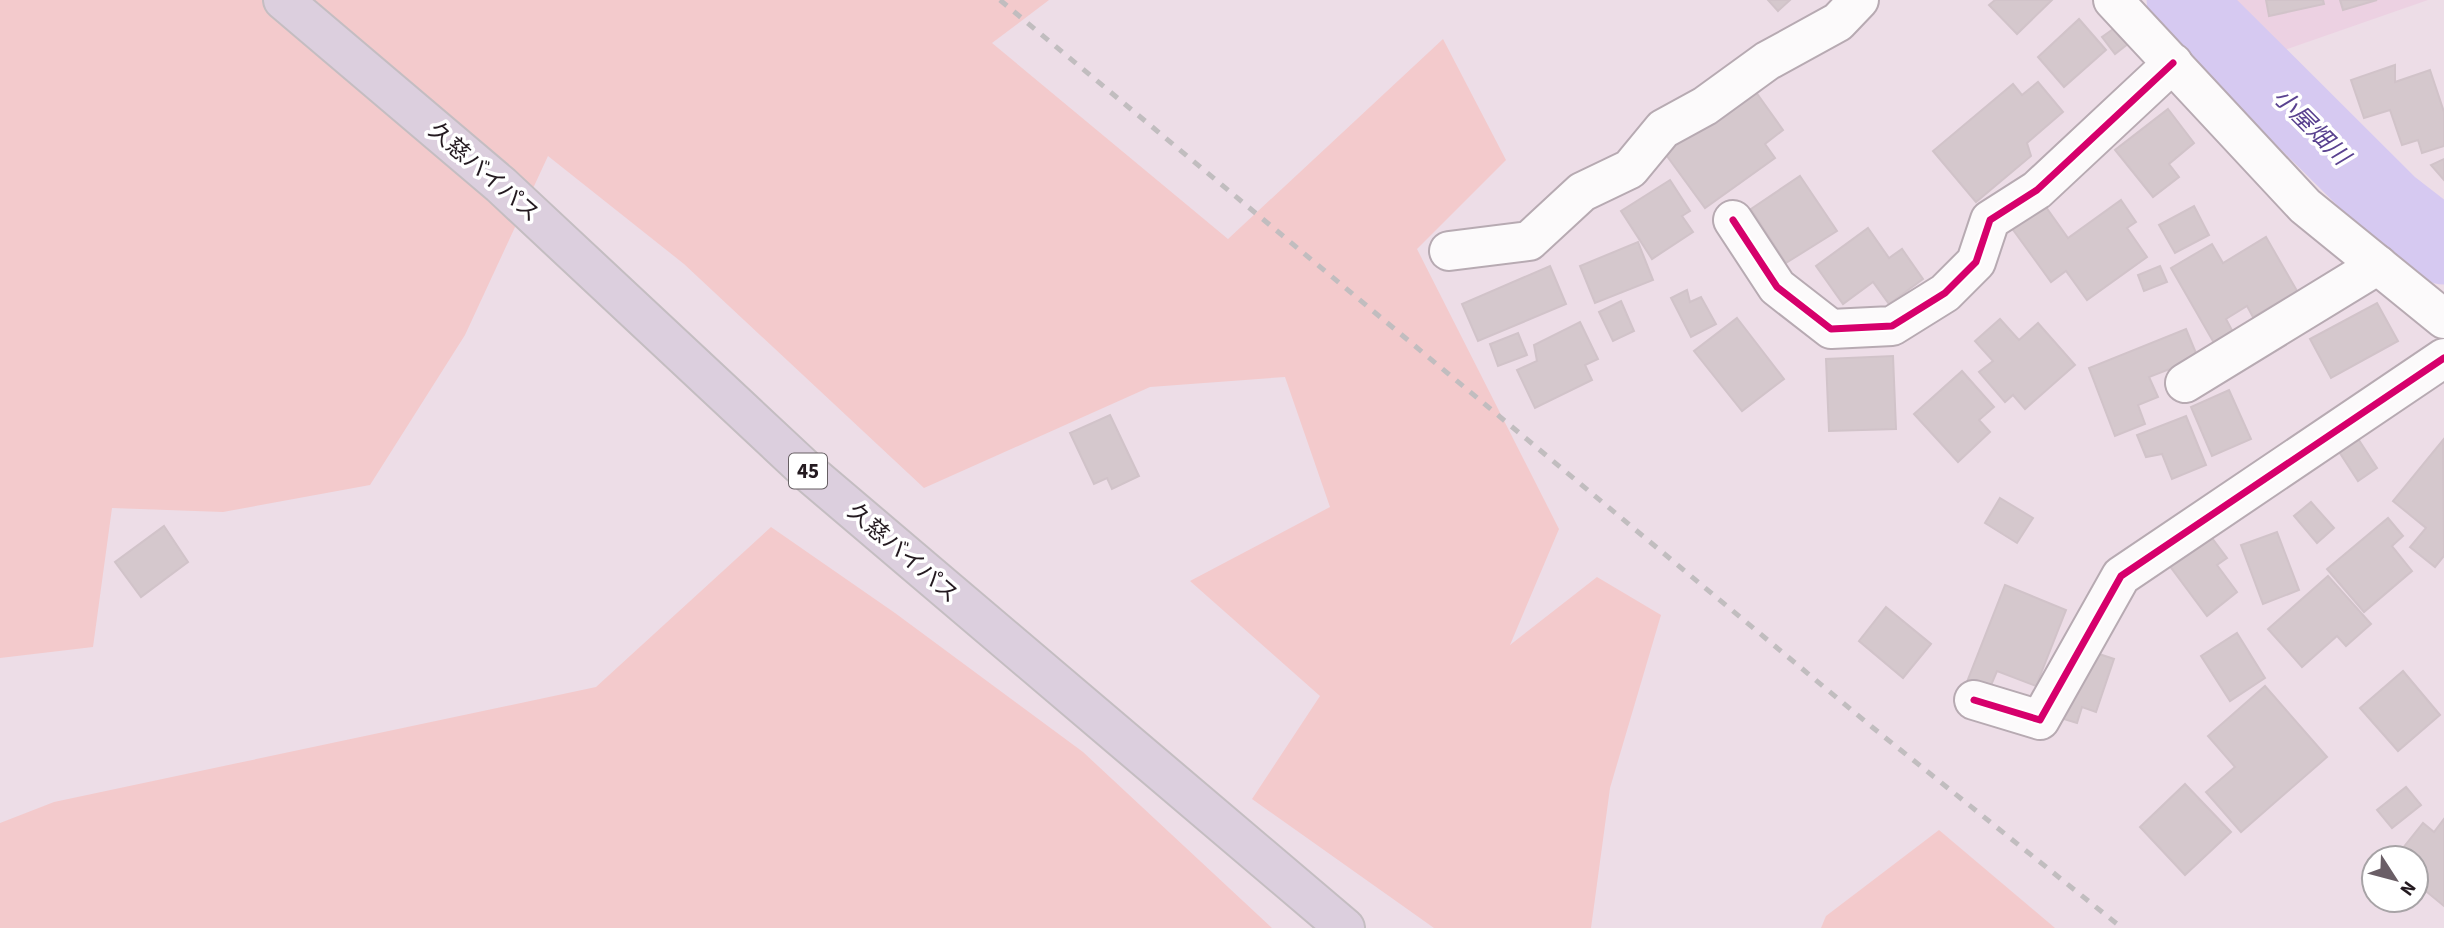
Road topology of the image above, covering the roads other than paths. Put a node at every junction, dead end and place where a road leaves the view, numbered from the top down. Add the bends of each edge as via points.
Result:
1 (284, 0) edge
2 (1859, 0) edge
3 (2113, 0) edge
4 (2172, 63) junction
5 (1733, 220) dead end
6 (1449, 251) dead end
7 (2378, 265) junction
8 (2444, 319) edge
9 (2444, 358) edge
10 (2186, 383) dead end
11 (1974, 700) dead end
12 (1345, 928) edge

1 - 12 highway, 久慈バイパス / 45 via 501,185 807,471
2 - 6 street via 1838,22 1767,61 1663,129 1630,169 1582,192 1529,240
3 - 4 street
4 - 5 street via 2037,190 1990,220 1976,262 1945,293 1892,326 1831,329 1777,287
4 - 7 street via 2305,206
7 - 8 street
7 - 10 street
9 - 11 street via 2120,576 2040,720

